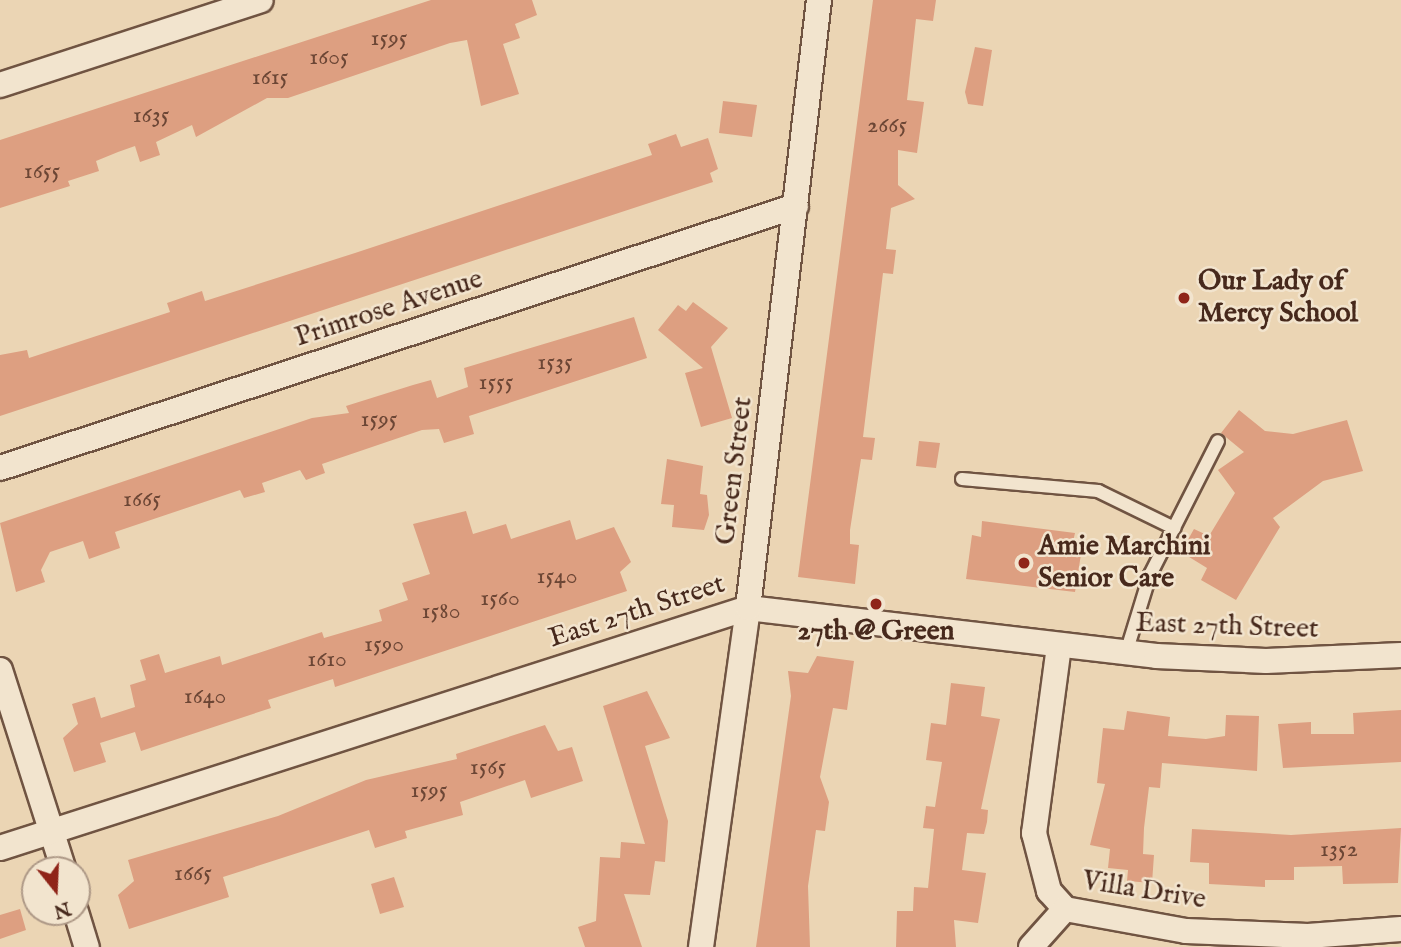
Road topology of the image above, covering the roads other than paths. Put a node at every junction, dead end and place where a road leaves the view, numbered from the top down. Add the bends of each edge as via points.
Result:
1 (261, 0) edge
2 (819, 0) edge
3 (0, 85) edge
4 (796, 206) junction
5 (1218, 441) dead end
6 (0, 468) edge
7 (962, 479) dead end
8 (1174, 528) junction
9 (748, 608) junction
10 (1059, 646) junction
11 (1126, 653) junction
12 (1401, 655) edge
13 (0, 670) edge
14 (52, 831) junction
15 (0, 848) edge
16 (60, 856) edge
17 (1065, 909) junction
18 (80, 926) edge
19 (1401, 929) edge
20 (87, 947) edge
21 (701, 947) edge
22 (1031, 947) edge

1 - 3 street
2 - 4 street, Green Street
4 - 6 street, Primrose Avenue
4 - 9 street, Green Street
5 - 8 lane
7 - 8 lane via 1098,491
8 - 11 lane via 1150,575
9 - 10 street, East 27th Street
9 - 14 street, East 27th Street
9 - 21 street, Green Street
10 - 11 street, East 27th Street
10 - 17 street, Villa Drive via 1034,833 1049,891
11 - 12 street, East 27th Street via 1266,661
13 - 14 street
14 - 15 street, East 27th Street
14 - 16 street
17 - 19 street, Villa Drive via 1186,931 1308,936
17 - 22 street
18 - 20 street

